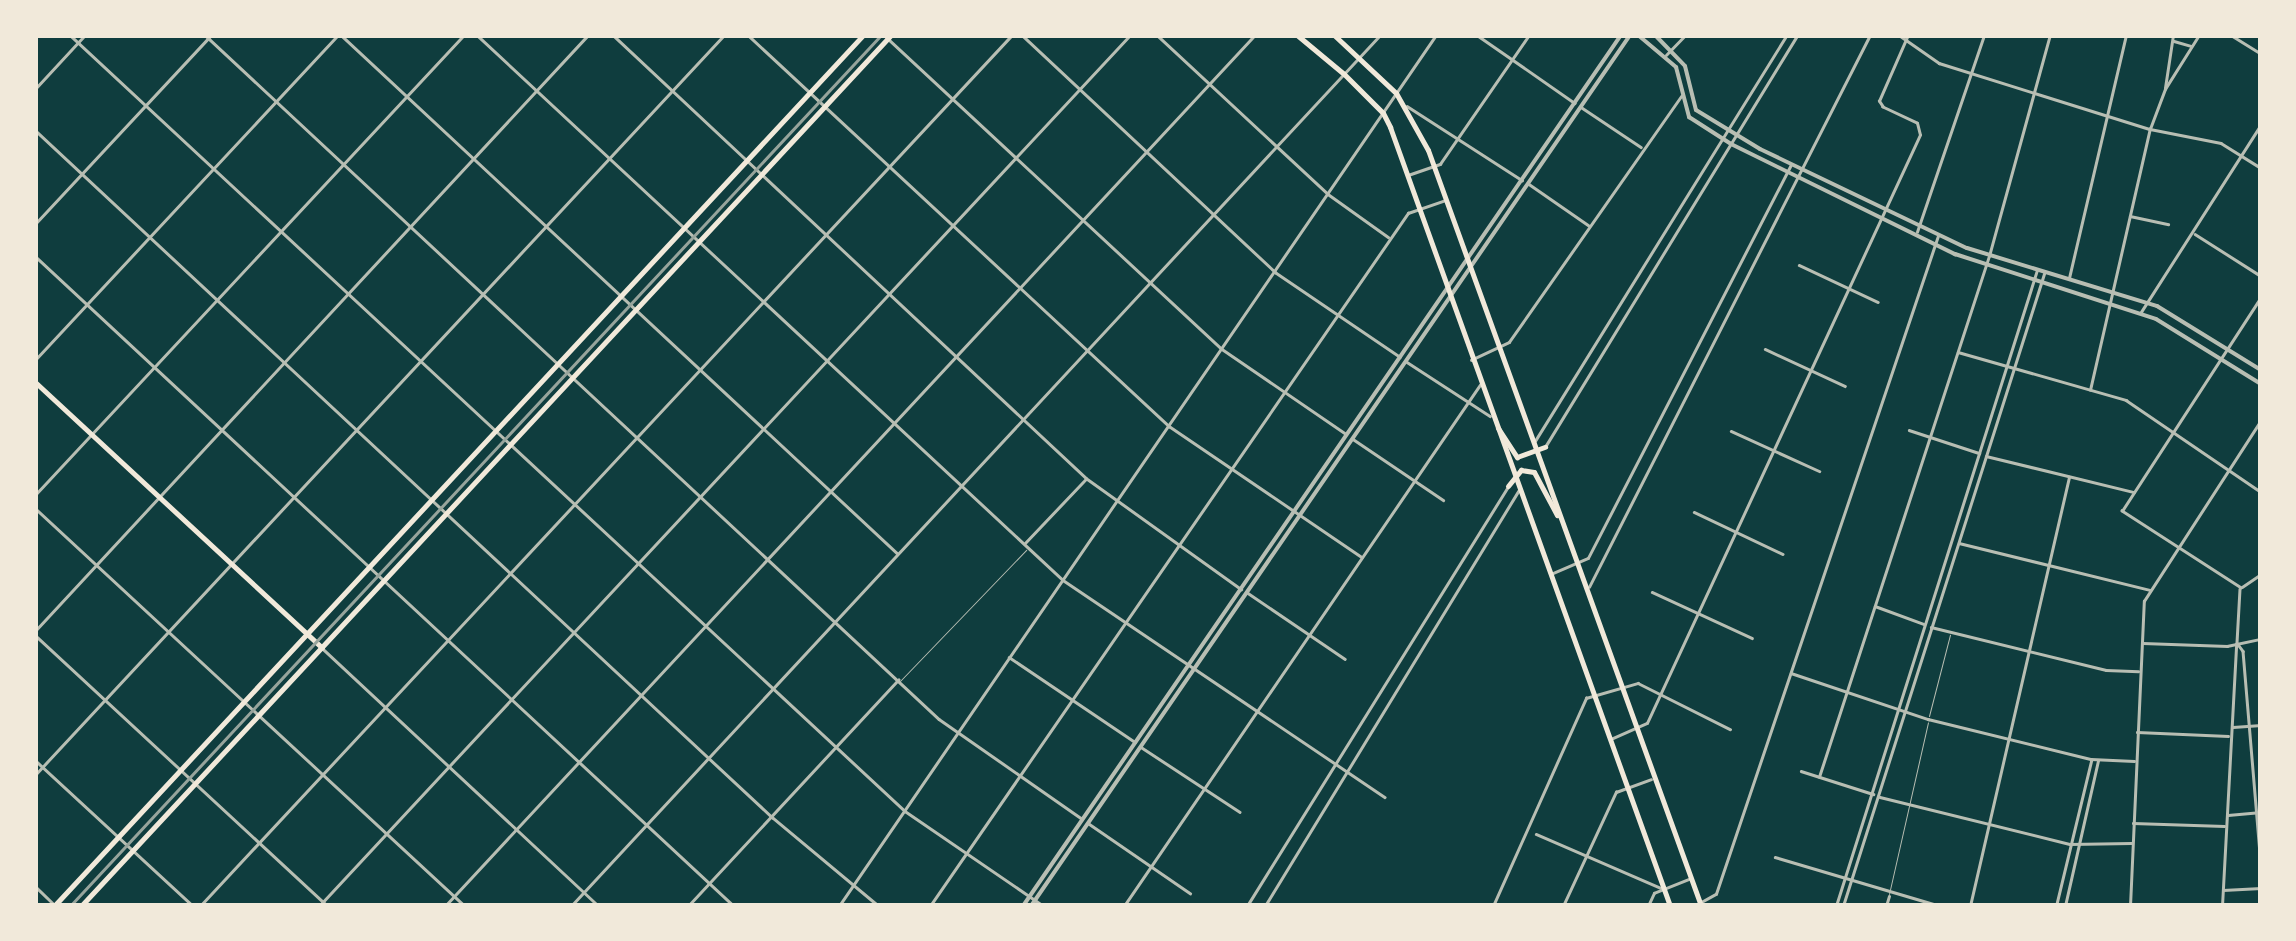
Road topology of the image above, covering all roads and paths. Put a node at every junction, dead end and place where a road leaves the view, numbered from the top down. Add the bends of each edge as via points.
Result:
1 (70, 35) edge
2 (85, 35) edge
3 (339, 35) edge
4 (464, 35) edge
5 (476, 35) edge
6 (588, 35) edge
7 (614, 35) edge
8 (724, 35) edge
9 (748, 35) edge
10 (864, 35) edge
11 (1012, 35) edge
12 (1022, 35) edge
13 (1130, 35) edge
14 (1157, 35) edge
15 (1255, 35) edge
16 (1297, 35) edge
17 (1334, 35) edge
18 (1380, 35) edge
19 (1436, 35) edge
20 (1476, 35) edge
21 (1529, 35) edge
22 (1621, 35) edge
23 (1630, 35) edge
24 (1638, 35) edge
25 (1655, 35) edge
26 (1685, 35) edge
27 (1787, 35) edge
28 (1796, 35) edge
29 (1870, 35) edge
30 (1898, 35) edge
31 (1984, 35) edge
32 (2050, 35) edge
33 (2126, 35) edge
34 (2199, 35) edge
35 (2231, 35) edge
36 (208, 36) edge
37 (887, 36) edge
38 (1907, 37) edge
39 (2172, 38) edge
40 (78, 42) junction
41 (2192, 46) junction
42 (1672, 49) junction
43 (2261, 54) edge
44 (1666, 55) junction
45 (1359, 58) junction
46 (1772, 59) junction
47 (1512, 60) junction
48 (1780, 63) junction
49 (1344, 74) junction
50 (1971, 74) junction
51 (1208, 85) junction
52 (35, 88) edge
53 (2166, 89) junction
54 (673, 90) junction
55 (1079, 90) junction
56 (537, 91) junction
57 (810, 92) junction
58 (1396, 94) junction
59 (2034, 94) junction
60 (407, 96) junction
61 (1681, 96) junction
62 (952, 99) junction
63 (276, 101) junction
64 (146, 105) junction
65 (1405, 105) junction
66 (1577, 105) junction
67 (825, 106) junction
68 (1383, 113) junction
69 (2108, 116) junction
70 (2261, 124) edge
71 (2150, 129) junction
72 (35, 130) edge
73 (1728, 131) junction
74 (1736, 135) junction
75 (1460, 136) junction
76 (1723, 139) junction
77 (1731, 144) junction
78 (1276, 147) junction
79 (1642, 148) junction
80 (1146, 152) junction
81 (2241, 155) junction
82 (474, 158) junction
83 (609, 158) junction
84 (1016, 158) junction
85 (747, 160) junction
86 (344, 164) junction
87 (1792, 164) junction
88 (890, 166) junction
89 (1434, 166) junction
90 (213, 168) junction
91 (1802, 168) junction
92 (2261, 168) edge
93 (762, 173) junction
94 (1787, 173) junction
95 (82, 174) junction
96 (1406, 176) junction
97 (1797, 178) junction
98 (1522, 179) junction
99 (1528, 183) junction
100 (1328, 194) junction
101 (1446, 200) junction
102 (1417, 209) junction
103 (1887, 209) junction
104 (1213, 215) junction
105 (1676, 216) junction
106 (2130, 216) junction
107 (1883, 218) junction
108 (1082, 220) junction
109 (1684, 220) junction
110 (35, 224) edge
111 (2168, 224) dead end
112 (952, 225) junction
113 (411, 226) junction
114 (546, 226) junction
115 (1589, 226) junction
116 (1920, 226) junction
117 (684, 227) junction
118 (281, 231) junction
119 (2192, 232) junction
120 (827, 234) junction
121 (1917, 234) junction
122 (1939, 234) junction
123 (150, 236) junction
124 (1390, 238) junction
125 (699, 242) junction
126 (1935, 244) junction
127 (35, 256) edge
128 (1989, 256) junction
129 (1467, 258) junction
130 (1984, 264) junction
131 (1799, 265) dead end
132 (1470, 266) junction
133 (2036, 270) junction
134 (1275, 272) junction
135 (2044, 272) junction
136 (1736, 273) junction
137 (2261, 276) edge
138 (1746, 278) junction
139 (2068, 279) junction
140 (2034, 280) junction
141 (2041, 282) junction
142 (1150, 283) junction
143 (1020, 288) junction
144 (1629, 290) junction
145 (1850, 290) junction
146 (2112, 291) junction
147 (890, 292) junction
148 (483, 293) junction
149 (348, 294) junction
150 (621, 294) junction
151 (1447, 294) junction
152 (1637, 296) junction
153 (2261, 298) edge
154 (218, 299) junction
155 (764, 302) junction
156 (1878, 302) dead end
157 (2110, 302) junction
158 (2145, 302) junction
159 (87, 304) junction
160 (636, 308) junction
161 (2140, 312) junction
162 (1338, 315) junction
163 (1222, 349) junction
164 (1501, 349) junction
165 (1765, 349) dead end
166 (2228, 350) junction
167 (1087, 351) junction
168 (1956, 352) junction
169 (957, 356) junction
170 (1400, 357) junction
171 (2222, 359) junction
172 (35, 360) edge
173 (420, 360) junction
174 (1471, 360) junction
175 (826, 361) junction
176 (1406, 361) junction
177 (285, 362) junction
178 (558, 362) junction
179 (154, 367) junction
180 (1580, 368) junction
181 (1688, 368) junction
182 (701, 369) junction
183 (2007, 369) junction
184 (2261, 370) edge
185 (1812, 371) junction
186 (2012, 371) junction
187 (1698, 372) junction
188 (1590, 374) junction
189 (573, 376) junction
190 (35, 382) edge
191 (2261, 384) edge
192 (1480, 385) junction
193 (1845, 386) dead end
194 (2090, 390) junction
195 (1285, 392) junction
196 (1486, 402) junction
197 (1467, 403) junction
198 (1490, 416) junction
199 (1024, 418) junction
200 (2261, 420) edge
201 (894, 424) junction
202 (1169, 426) junction
203 (764, 428) junction
204 (222, 430) junction
205 (358, 430) junction
206 (495, 430) junction
207 (1909, 430) dead end
208 (1732, 431) dead end
209 (1346, 434) junction
210 (2172, 434) junction
211 (92, 435) junction
212 (1927, 436) junction
213 (638, 437) junction
214 (1353, 438) junction
215 (1534, 442) junction
216 (510, 443) junction
217 (1545, 448) joint
218 (1774, 451) junction
219 (1538, 452) junction
220 (1980, 454) junction
221 (1985, 456) junction
222 (1640, 462) junction
223 (1650, 468) junction
224 (1232, 469) junction
225 (2228, 470) junction
226 (1818, 472) dead end
227 (2069, 477) junction
228 (1086, 478) junction
229 (1513, 479) junction
230 (1414, 481) junction
231 (961, 486) junction
232 (1508, 486) joint
233 (832, 491) junction
234 (1518, 491) junction
235 (2134, 492) junction
236 (2261, 492) edge
237 (35, 496) edge
238 (701, 496) junction
239 (159, 498) junction
240 (294, 498) junction
241 (432, 498) junction
242 (1442, 500) dead end
243 (1115, 502) junction
244 (575, 504) junction
245 (35, 508) edge
246 (446, 512) junction
247 (1694, 512) dead end
248 (1297, 513) junction
249 (1737, 533) junction
250 (1570, 540) junction
251 (1955, 542) junction
252 (1026, 546) junction
253 (1179, 546) junction
254 (2179, 546) junction
255 (898, 554) junction
256 (1783, 554) dead end
257 (1362, 558) junction
258 (1588, 558) junction
259 (768, 559) junction
260 (1578, 562) junction
261 (638, 563) junction
262 (97, 564) junction
263 (232, 564) junction
264 (1602, 565) junction
265 (2048, 565) junction
266 (368, 566) junction
267 (511, 573) junction
268 (2261, 574) edge
269 (1549, 575) junction
270 (382, 580) junction
271 (1063, 580) junction
272 (1588, 587) junction
273 (2241, 588) junction
274 (1244, 590) junction
275 (2151, 590) junction
276 (1652, 592) dead end
277 (1875, 606) junction
278 (1699, 614) junction
279 (834, 620) junction
280 (1126, 623) junction
281 (1926, 624) junction
282 (706, 626) junction
283 (1931, 627) junction
284 (1418, 630) junction
285 (169, 632) junction
286 (574, 632) junction
287 (1951, 632) junction
288 (35, 633) edge
289 (306, 634) junction
290 (1309, 635) junction
291 (1430, 636) junction
292 (1752, 638) dead end
293 (2261, 639) edge
294 (448, 641) junction
295 (2141, 643) junction
296 (2237, 643) junction
297 (322, 648) junction
298 (2029, 652) junction
299 (1009, 657) junction
300 (1345, 660) dead end
301 (1188, 666) junction
302 (1194, 670) junction
303 (2140, 671) junction
304 (1791, 673) junction
305 (899, 680) junction
306 (1623, 684) junction
307 (772, 688) junction
308 (1848, 692) junction
309 (1662, 694) junction
310 (1594, 695) junction
311 (642, 696) junction
312 (512, 699) junction
313 (105, 700) junction
314 (1072, 700) junction
315 (244, 702) junction
316 (386, 708) junction
317 (1899, 710) junction
318 (1256, 713) junction
319 (1904, 713) junction
320 (259, 716) junction
321 (1928, 719) junction
322 (2261, 725) edge
323 (2250, 726) junction
324 (2230, 727) junction
325 (1639, 729) junction
326 (1730, 729) dead end
327 (958, 732) junction
328 (2138, 732) junction
329 (2229, 736) junction
330 (1610, 739) junction
331 (2008, 739) junction
332 (1138, 744) junction
333 (835, 747) junction
334 (708, 757) junction
335 (2091, 759) junction
336 (35, 760) edge
337 (2098, 760) junction
338 (2136, 762) junction
339 (580, 763) junction
340 (1336, 764) junction
341 (449, 766) junction
342 (43, 767) junction
343 (181, 770) junction
344 (1801, 771) dead end
345 (1347, 772) junction
346 (35, 776) edge
347 (323, 776) junction
348 (1019, 776) junction
349 (1657, 777) junction
350 (1820, 777) junction
351 (196, 783) junction
352 (1628, 787) junction
353 (1204, 790) junction
354 (1876, 795) junction
355 (1385, 797) dead end
356 (1908, 806) junction
357 (905, 811) junction
358 (1240, 812) dead end
359 (2259, 812) edge
360 (2226, 815) junction
361 (772, 816) junction
362 (1086, 821) junction
363 (2133, 823) junction
364 (646, 824) junction
365 (1988, 826) junction
366 (2226, 826) junction
367 (518, 830) junction
368 (386, 834) junction
369 (1536, 834) dead end
370 (118, 837) junction
371 (2080, 841) junction
372 (2132, 843) junction
373 (261, 844) junction
374 (2070, 844) junction
375 (133, 851) junction
376 (967, 853) junction
377 (1586, 856) junction
378 (1775, 857) dead end
379 (2261, 865) edge
380 (1151, 866) junction
381 (1693, 877) junction
382 (1845, 879) junction
383 (1851, 881) junction
384 (709, 883) junction
385 (35, 886) edge
386 (852, 888) junction
387 (1663, 888) junction
388 (2261, 888) edge
389 (2223, 890) junction
390 (584, 892) junction
391 (1190, 893) dead end
392 (1889, 894) junction
393 (454, 896) junction
394 (323, 901) junction
395 (1032, 901) edge
396 (2261, 904) edge
397 (1698, 905) edge
398 (55, 906) edge
399 (81, 906) edge
400 (193, 906) edge
401 (200, 906) edge
402 (319, 906) edge
403 (328, 906) edge
404 (445, 906) edge
405 (465, 906) edge
406 (570, 906) edge
407 (599, 906) edge
408 (688, 906) edge
409 (734, 906) edge
410 (840, 906) edge
411 (879, 906) edge
412 (930, 906) edge
413 (1023, 906) edge
414 (1044, 906) edge
415 (1124, 906) edge
416 (1247, 906) edge
417 (1265, 906) edge
418 (1493, 906) edge
419 (1563, 906) edge
420 (1648, 906) edge
421 (1670, 906) edge
422 (1836, 906) edge
423 (1843, 906) edge
424 (1886, 906) edge
425 (1940, 906) edge
426 (1970, 906) edge
427 (2056, 906) edge
428 (2065, 906) edge
429 (2130, 906) edge
430 (2222, 906) edge
431 (2236, 906) edge

1 - 40 street
2 - 40 street
3 - 60 street
3 - 63 street
4 - 60 street
5 - 56 street
6 - 56 street
7 - 54 street
8 - 54 street
9 - 57 street
10 - 57 main road
11 - 62 street
12 - 55 street
13 - 55 street
14 - 51 street
15 - 51 street
16 - 49 main road
17 - 45 main road
18 - 45 street
19 - 58 street
20 - 47 street
21 - 47 street
22 - 66 street
23 - 66 street
24 - 44 street
25 - 42 street
26 - 42 street
27 - 46 street
28 - 48 street
29 - 91 street
30 - 38 street
31 - 50 street
32 - 59 street
33 - 69 street
34 - 41 street
35 - 43 street
36 - 63 street
36 - 64 street
37 - 62 street
37 - 67 main road
38 - 50 street via 1939,62
38 - 103 street via 1880,98 1883,108 1918,123 1920,135
39 - 41 street
39 - 53 street
40 - 52 street
40 - 64 street
41 - 53 street
42 - 44 street
42 - 73 street via 1688,72 1696,110
44 - 61 street via 1678,73
45 - 49 street
45 - 58 main road
46 - 48 street
46 - 73 street
47 - 66 street
47 - 75 street
48 - 74 street
49 - 68 main road
49 - 78 street
50 - 59 street
50 - 116 street
51 - 78 street
51 - 80 street
53 - 71 street
54 - 83 street
54 - 85 street
55 - 80 street
55 - 84 street
56 - 82 street
56 - 83 street
57 - 67 street
57 - 85 main road
58 - 65 main road
58 - 68 street
59 - 69 street
59 - 128 street
60 - 82 street
60 - 86 street
61 - 76 street via 1690,117
61 - 79 street
62 - 84 street
62 - 88 street
63 - 86 street
63 - 90 street
64 - 90 street
64 - 95 street
65 - 75 street
65 - 89 main road
66 - 79 street
66 - 98 street
66 - 99 street
67 - 88 street
67 - 93 main road
68 - 96 main road
68 - 100 street
69 - 71 street
69 - 139 street
70 - 81 street
71 - 81 street via 2220,143
71 - 106 street
72 - 95 street
73 - 74 street
73 - 76 street
74 - 77 street
74 - 87 street
75 - 89 street
75 - 98 street
76 - 77 street
76 - 105 street
77 - 94 street
77 - 109 street
78 - 100 street
78 - 104 street
79 - 115 street
80 - 104 street
80 - 108 street
81 - 92 street
81 - 119 street
82 - 113 street
82 - 114 street
83 - 114 street
83 - 117 street
84 - 108 street
84 - 112 street
85 - 93 street
85 - 117 main road
86 - 113 street
86 - 118 street
87 - 91 street
87 - 94 street
88 - 112 street
88 - 120 street
89 - 96 street
89 - 101 main road
90 - 118 street
90 - 123 street
91 - 97 street
91 - 103 street
93 - 120 street
93 - 125 main road
94 - 97 street
94 - 136 street
95 - 110 street
95 - 123 street
96 - 102 main road
97 - 107 street
97 - 138 street
98 - 99 street
98 - 129 street
99 - 115 street
99 - 132 street
100 - 124 street
100 - 134 street
101 - 102 street
101 - 129 main road
102 - 124 street
102 - 151 main road
103 - 107 street
103 - 116 street
104 - 134 street
104 - 142 street
105 - 109 street
105 - 144 street
106 - 111 street
106 - 146 street
107 - 121 street
107 - 145 street
108 - 142 street
108 - 143 street
109 - 152 street
112 - 143 street
112 - 147 street
113 - 148 street
113 - 149 street
114 - 148 street
114 - 150 street
115 - 164 street
116 - 121 street
116 - 122 street
117 - 125 street
117 - 150 main road
118 - 149 street
118 - 154 street
119 - 137 street
119 - 158 street
120 - 147 street
120 - 155 street
121 - 126 street
122 - 126 street
122 - 128 street
123 - 154 street
123 - 159 street
124 - 162 street
125 - 155 street
125 - 160 main road
126 - 130 street
126 - 304 street
127 - 159 street
128 - 130 street
128 - 133 street
129 - 132 main road
129 - 151 street
130 - 140 street
130 - 168 street
131 - 145 street
132 - 151 street
132 - 164 main road
133 - 135 street
133 - 140 street
134 - 162 street
134 - 163 street
135 - 139 street
135 - 141 street
136 - 138 street
136 - 181 street
138 - 187 street
139 - 146 street
140 - 141 street
140 - 183 street
141 - 157 street
141 - 186 street
142 - 163 street
142 - 167 street
143 - 167 street
143 - 169 street
144 - 152 street
144 - 180 street
145 - 156 street
145 - 185 street
146 - 157 street
146 - 158 street
147 - 169 street
147 - 175 street
148 - 173 street
148 - 178 street
149 - 173 street
149 - 177 street
150 - 160 street
150 - 178 main road
151 - 170 street
151 - 174 main road
151 - 176 street
152 - 188 street
153 - 166 street
154 - 177 street
154 - 179 street
155 - 175 street
155 - 182 street
157 - 161 street
157 - 194 street
158 - 161 street
158 - 166 street
159 - 172 street
159 - 179 street
160 - 182 street
160 - 189 main road
161 - 171 street
162 - 170 street
162 - 195 street
163 - 195 street
163 - 202 street
164 - 174 street
164 - 215 main road
165 - 185 street
166 - 171 street
166 - 184 street
167 - 199 street
167 - 202 street
168 - 183 street
168 - 212 street
169 - 199 street
169 - 201 street
170 - 176 street
170 - 209 street
171 - 191 street
171 - 210 street
173 - 205 street
173 - 206 street
174 - 192 main road
175 - 201 street
175 - 203 street
176 - 197 street
176 - 214 street
177 - 204 street
177 - 205 street
178 - 189 street
178 - 206 main road
179 - 204 street
179 - 211 street
180 - 188 street
180 - 215 street
181 - 187 street
181 - 222 street
182 - 203 street
182 - 213 street
183 - 186 street
183 - 220 street
185 - 193 street
185 - 218 street
186 - 194 street
186 - 221 street
187 - 223 street
188 - 217 street
189 - 213 street
189 - 216 main road
190 - 211 main road
192 - 196 main road
192 - 197 street
194 - 210 street via 2117,396
195 - 209 street
195 - 224 street
196 - 198 main road
196 - 219 main road via 1514,455
197 - 198 street
197 - 230 street
198 - 229 main road
199 - 228 street
199 - 231 street
200 - 225 street
201 - 231 street
201 - 233 street
202 - 224 street
202 - 243 street
203 - 233 street
203 - 238 street
204 - 239 street
204 - 240 street
205 - 240 street
205 - 241 street
206 - 216 street
206 - 241 main road
207 - 212 street
208 - 218 street
209 - 214 street
209 - 248 street
210 - 225 street
210 - 235 street
211 - 237 street
211 - 239 main road
212 - 220 street
212 - 277 street
213 - 238 street
213 - 244 street
214 - 230 street
214 - 248 street
215 - 219 main road
216 - 244 street
216 - 246 main road
217 - 219 main road
218 - 226 street
218 - 249 street
219 - 250 main road
220 - 221 street
220 - 251 street
221 - 227 street
221 - 251 street
222 - 223 street
222 - 258 street
223 - 264 street
224 - 248 street
224 - 253 street
225 - 236 street
225 - 254 street
227 - 235 street
227 - 265 street
228 - 243 street
228 - 252 street
229 - 232 main road
229 - 234 main road
229 - 250 main road via 1520,470 1534,472
230 - 242 street
230 - 257 street
231 - 252 street
231 - 255 street
232 - 284 street
233 - 255 street
233 - 259 street
234 - 269 main road
234 - 291 street
235 - 254 street via 2122,511
238 - 259 street
238 - 261 street
239 - 262 street
239 - 263 main road
240 - 263 street
240 - 266 street
241 - 246 street
241 - 266 main road
243 - 253 street
243 - 271 street
244 - 261 street
244 - 267 street
245 - 262 street
246 - 267 street
246 - 270 main road
247 - 249 street
248 - 257 street
248 - 274 street
249 - 256 street
249 - 278 street
250 - 260 main road
251 - 265 street
251 - 281 street
251 - 283 street
252 - 271 street
252 - 305 lane
253 - 274 street
253 - 280 street
254 - 273 street
254 - 275 street
255 - 279 street
257 - 290 street
258 - 260 street
258 - 264 street
259 - 279 street
259 - 282 street
260 - 269 street
260 - 272 main road
261 - 282 street
261 - 286 street
262 - 285 street
262 - 288 street
263 - 285 street
263 - 289 main road
264 - 272 street
265 - 275 street
265 - 298 street
266 - 270 street
266 - 289 main road
267 - 286 street
267 - 294 street
268 - 273 street
269 - 310 main road
270 - 294 street
270 - 297 main road
271 - 280 street
271 - 299 street
272 - 306 main road
273 - 296 street
274 - 290 street
274 - 301 street
274 - 302 street
275 - 295 street
276 - 278 street
277 - 281 street
277 - 308 street
278 - 292 street
278 - 309 street
279 - 305 street
279 - 307 street
280 - 301 street
280 - 314 street
281 - 283 street
281 - 317 street
282 - 307 street
282 - 311 street
283 - 287 street
283 - 319 street
284 - 291 street
284 - 340 street
285 - 313 street
285 - 315 street
286 - 311 street
286 - 312 street
287 - 298 street
287 - 321 lane
288 - 313 street
289 - 297 main road
289 - 315 main road
290 - 300 street
290 - 318 street
291 - 345 street
293 - 296 street
294 - 312 street
294 - 316 street
295 - 296 street
295 - 303 street
296 - 323 street
296 - 324 street
297 - 316 street
297 - 320 main road
298 - 303 street
298 - 331 street
299 - 314 street
299 - 327 street
301 - 302 street
301 - 332 street
302 - 318 street
302 - 332 street
303 - 328 street
304 - 308 street
304 - 397 street via 1716,894
305 - 327 street
305 - 333 street
306 - 309 street
306 - 310 street
306 - 325 main road
307 - 333 street
307 - 334 street
308 - 317 street
308 - 350 street
309 - 325 street
309 - 326 street
310 - 330 main road
310 - 418 street via 1586,698
311 - 334 street
311 - 339 street
312 - 339 street
312 - 341 street
313 - 342 street
313 - 343 street
314 - 332 street
314 - 348 street
315 - 320 street
315 - 343 main road
316 - 341 street
316 - 347 street
317 - 319 street
317 - 354 street
318 - 340 street
318 - 353 street
319 - 321 street
319 - 354 street
320 - 347 street
320 - 351 main road
321 - 331 street
321 - 356 lane
322 - 323 street
323 - 324 street
323 - 359 street
324 - 329 street
325 - 330 street
325 - 349 main road
327 - 348 street
327 - 357 street
328 - 329 street
328 - 338 street
329 - 360 street
330 - 352 main road
331 - 335 street
331 - 365 street
332 - 353 street
332 - 362 street
333 - 357 street
333 - 361 street
334 - 361 street
334 - 364 street
335 - 337 street
335 - 374 street
336 - 342 street
337 - 338 street
337 - 371 street
338 - 363 street
339 - 364 street
339 - 367 street
340 - 345 street
340 - 416 street
341 - 367 street
341 - 368 street
342 - 346 street
342 - 370 street
343 - 351 street
343 - 370 main road
344 - 350 street
345 - 355 street
345 - 417 street
347 - 368 street
347 - 373 street
348 - 362 street
348 - 376 street
349 - 352 street
349 - 381 main road
350 - 354 street
351 - 373 street
351 - 375 main road
352 - 377 street via 1616,792
352 - 387 main road
353 - 358 street
353 - 380 street
354 - 356 street
354 - 382 street
354 - 383 street
356 - 365 street
356 - 392 lane
357 - 376 street
357 - 386 street
359 - 360 street
359 - 379 street
360 - 366 street
361 - 384 street
361 - 386 street
362 - 380 street
362 - 395 street
363 - 366 street
363 - 372 street
364 - 384 street
364 - 390 street
365 - 374 street
365 - 426 street
366 - 389 street
367 - 390 street
367 - 393 street
368 - 393 street
368 - 394 street
369 - 377 street
370 - 375 street
370 - 398 main road
371 - 372 street
371 - 374 street
371 - 428 street
372 - 429 street
373 - 394 street
373 - 401 street
374 - 427 street
375 - 399 main road
375 - 400 street
376 - 395 street
376 - 412 street
377 - 387 street
377 - 419 street
378 - 382 street
380 - 391 street
380 - 415 street
381 - 387 street
381 - 397 main road
382 - 383 street
382 - 422 street
383 - 392 street
383 - 423 street
384 - 408 street
384 - 409 street
385 - 398 street
386 - 410 street
386 - 411 street
387 - 420 street
387 - 421 main road
388 - 389 street
389 - 430 street
390 - 406 street
390 - 407 street
392 - 424 street
392 - 425 street
393 - 404 street
393 - 405 street
394 - 402 street
394 - 403 street
395 - 413 street
395 - 414 street
396 - 431 street

